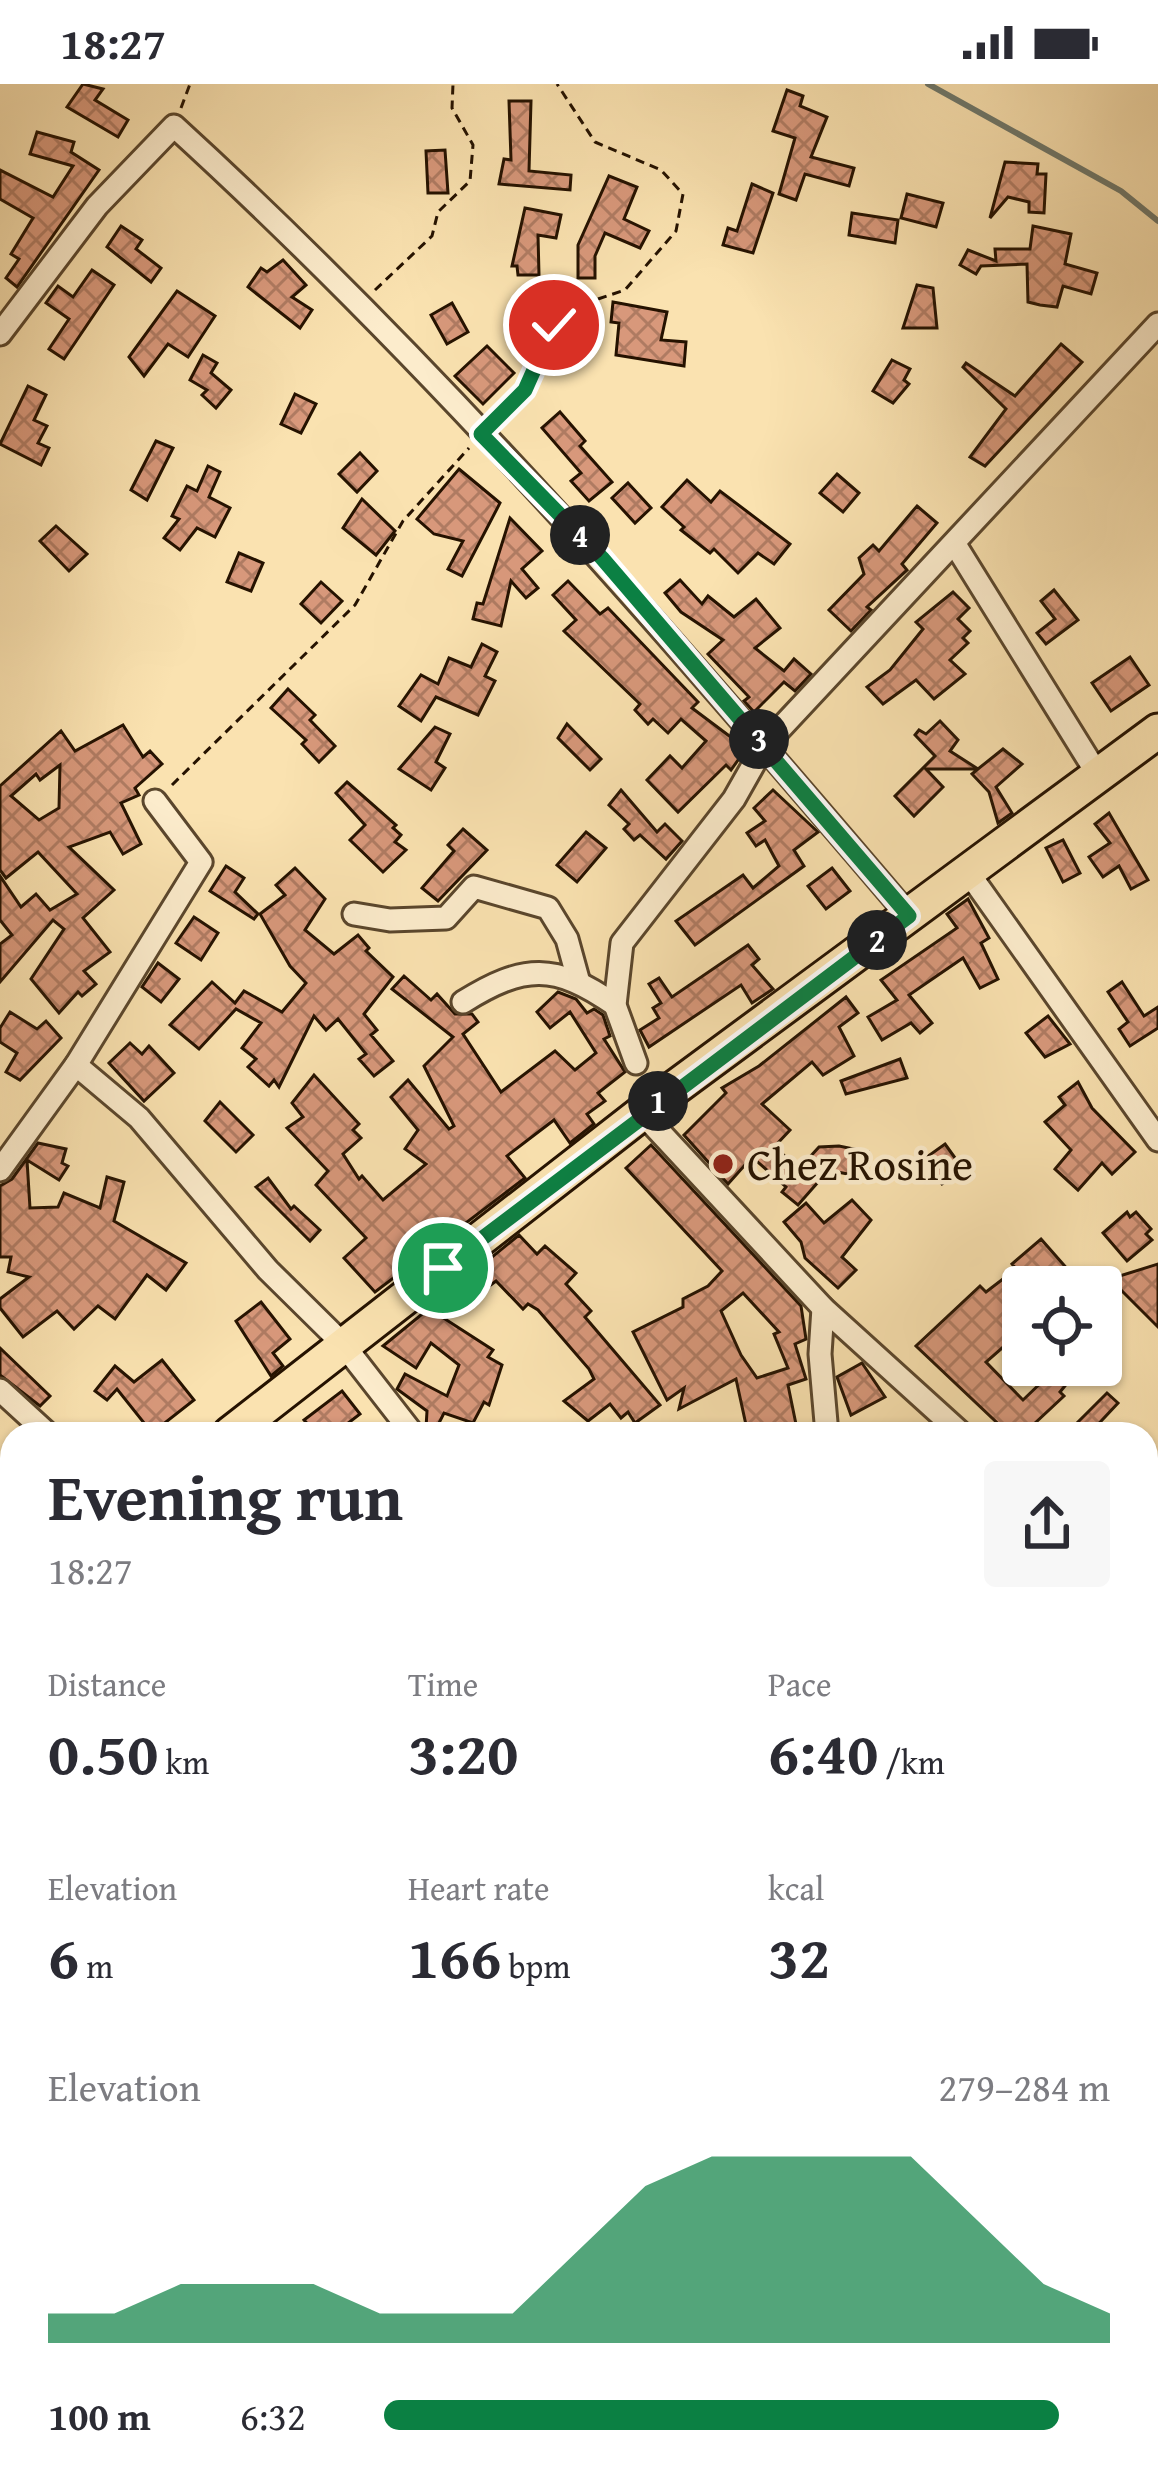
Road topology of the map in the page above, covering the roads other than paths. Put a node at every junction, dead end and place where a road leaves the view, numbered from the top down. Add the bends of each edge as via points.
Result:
1 (1158, 324) edge
2 (0, 334) edge
3 (956, 546) junction
4 (1158, 731) edge
5 (764, 746) junction
6 (1098, 775) junction
7 (155, 801) road end
8 (968, 872) junction
9 (354, 914) dead end
10 (909, 916) junction
11 (578, 979) junction
12 (463, 1002) dead end
13 (615, 1005) junction
14 (636, 1064) dead end
15 (76, 1065) junction
16 (642, 1113) junction
17 (1158, 1140) edge
18 (0, 1170) edge
19 (823, 1308) junction
20 (344, 1344) junction
21 (0, 1390) edge
22 (35, 1422) edge
23 (245, 1422) edge
24 (404, 1422) edge
25 (826, 1422) edge
26 (949, 1422) edge

1 - 3 street
2 - 5 street via 97,206 174,126 602,558
3 - 5 street
3 - 6 street
4 - 6 main road
5 - 10 street
5 - 13 street via 734,799 622,943
6 - 8 main road
7 - 15 street via 201,862
8 - 10 main road
8 - 17 street
9 - 11 street via 446,918 474,886 548,908
10 - 16 main road
11 - 12 street via 526,972
11 - 13 street
13 - 14 street
15 - 18 street
15 - 20 street via 140,1118 268,1270
16 - 19 street
16 - 20 main road
19 - 25 street
19 - 26 street
20 - 23 main road
20 - 24 street
21 - 22 street

